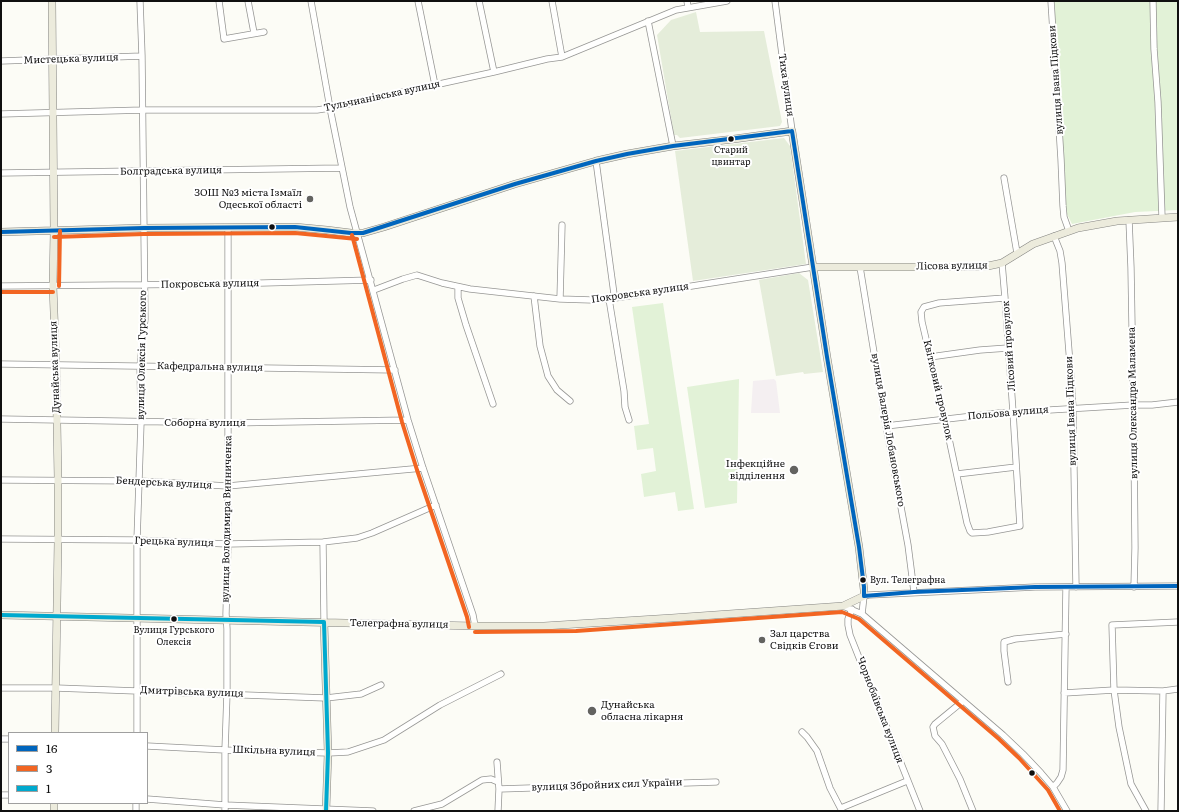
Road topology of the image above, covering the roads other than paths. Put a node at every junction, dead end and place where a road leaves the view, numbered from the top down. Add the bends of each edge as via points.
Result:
1 (52, 1) edge
2 (140, 1) edge
3 (219, 1) edge
4 (248, 1) edge
5 (311, 1) edge
6 (418, 1) edge
7 (479, 1) edge
8 (552, 1) edge
9 (687, 1) edge
10 (727, 1) edge
11 (775, 1) edge
12 (1051, 1) edge
13 (1154, 1) edge
14 (688, 7) junction
15 (648, 21) junction
16 (264, 32) dead end
17 (254, 33) junction
18 (142, 56) junction
19 (562, 57) junction
20 (53, 59) junction
21 (1, 61) edge
22 (494, 72) junction
23 (435, 86) junction
24 (330, 108) junction
25 (142, 110) junction
26 (53, 112) junction
27 (1, 114) edge
28 (792, 130) junction
29 (673, 146) junction
30 (596, 161) junction
31 (342, 168) junction
32 (143, 171) junction
33 (1, 173) edge
34 (54, 173) junction
35 (1004, 178) dead end
36 (1178, 216) edge
37 (1162, 217) junction
38 (1129, 220) junction
39 (562, 225) dead end
40 (144, 228) junction
41 (228, 228) junction
42 (54, 231) junction
43 (1069, 231) junction
44 (1, 232) edge
45 (358, 233) junction
46 (1054, 236) junction
47 (1017, 253) junction
48 (1002, 263) junction
49 (813, 267) junction
50 (860, 267) junction
51 (371, 280) junction
52 (144, 284) junction
53 (227, 284) junction
54 (1, 286) edge
55 (53, 286) junction
56 (458, 287) junction
57 (374, 290) junction
58 (534, 296) junction
59 (1005, 298) junction
60 (560, 299) junction
61 (609, 299) junction
62 (1008, 348) junction
63 (930, 357) junction
64 (1, 364) edge
65 (56, 364) junction
66 (140, 366) junction
67 (227, 368) junction
68 (395, 370) junction
69 (570, 401) dead end
70 (1178, 402) edge
71 (493, 404) dead end
72 (1133, 404) junction
73 (1072, 408) junction
74 (1013, 412) junction
75 (1, 419) edge
76 (57, 420) junction
77 (408, 420) junction
78 (629, 420) dead end
79 (945, 420) junction
80 (141, 422) junction
81 (228, 423) junction
82 (886, 426) junction
83 (1016, 467) junction
84 (423, 468) junction
85 (957, 474) junction
86 (1, 480) edge
87 (58, 480) junction
88 (139, 481) junction
89 (228, 486) junction
90 (436, 505) junction
91 (1020, 526) joint
92 (1, 539) edge
93 (58, 540) junction
94 (137, 540) junction
95 (323, 542) junction
96 (228, 544) junction
97 (1178, 586) edge
98 (1066, 587) junction
99 (1076, 587) junction
100 (1134, 587) junction
101 (914, 592) junction
102 (864, 596) junction
103 (843, 606) junction
104 (852, 609) junction
105 (862, 614) junction
106 (1, 615) edge
107 (57, 616) junction
108 (138, 618) junction
109 (227, 620) junction
110 (324, 622) junction
111 (1178, 622) edge
112 (475, 626) junction
113 (1066, 634) junction
114 (501, 674) dead end
115 (1008, 682) dead end
116 (381, 685) dead end
117 (1, 688) edge
118 (56, 688) junction
119 (1178, 689) edge
120 (137, 690) junction
121 (1114, 690) junction
122 (1163, 691) junction
123 (227, 693) junction
124 (1064, 693) junction
125 (326, 698) junction
126 (963, 702) junction
127 (55, 732) edge
128 (137, 732) edge
129 (802, 732) dead end
130 (148, 746) edge
131 (224, 750) junction
132 (328, 752) junction
133 (497, 762) dead end
134 (907, 781) junction
135 (498, 782) junction
136 (716, 782) dead end
137 (498, 788) junction
138 (1053, 788) junction
139 (148, 799) edge
140 (225, 808) edge
141 (326, 810) edge
142 (841, 810) edge
143 (374, 811) edge
144 (414, 811) edge
145 (498, 811) edge
146 (920, 811) edge
147 (973, 811) edge
148 (1067, 811) edge
149 (1146, 811) edge
150 (1161, 811) edge

1 - 20 main road, Дунайська вулиця
2 - 18 street, вулиця Олексія Гурського
3 - 17 street via 224,39
4 - 17 street
5 - 24 street
6 - 23 street
7 - 22 street
8 - 19 street
9 - 14 street
10 - 14 street, Тульчианівська вулиця
11 - 28 street, Тиха вулиця
12 - 43 street, вулиця Івана Підкови via 1063,206
13 - 37 street
14 - 15 street, Тульчианівська вулиця
15 - 19 street, Тульчианівська вулиця
15 - 29 street
16 - 17 street
18 - 20 street, Мистецька вулиця
18 - 25 street, вулиця Олексія Гурського
19 - 22 street, Тульчианівська вулиця via 547,58
20 - 21 street, Мистецька вулиця
20 - 26 main road, Дунайська вулиця
22 - 23 street, Тульчианівська вулиця
23 - 24 street, Тульчианівська вулиця
24 - 25 street, Тульчианівська вулиця
24 - 31 street
25 - 26 street, Тульчианівська вулиця
25 - 32 street, вулиця Олексія Гурського
26 - 27 street, Тульчианівська вулиця
26 - 34 main road, Дунайська вулиця
28 - 29 main road
28 - 49 main road, Тиха вулиця
29 - 30 main road
30 - 45 main road
30 - 61 street via 614,294
31 - 32 street, Болградська вулиця
31 - 45 street
32 - 34 street, Болградська вулиця
32 - 40 street, вулиця Олексія Гурського
33 - 34 street, Болградська вулиця
34 - 42 main road, Дунайська вулиця
35 - 47 street
36 - 37 main road, Лісова вулиця
37 - 38 main road, Лісова вулиця
38 - 43 main road, Лісова вулиця
38 - 72 street, вулиця Олександра Маламена
39 - 60 street
40 - 41 main road
40 - 42 main road
40 - 52 street, вулиця Олексія Гурського
41 - 45 main road via 295,227
41 - 53 street, вулиця Володимира Винниченка
42 - 44 main road
42 - 55 main road, Дунайська вулиця
43 - 46 main road, Лісова вулиця
45 - 51 street
46 - 47 main road, Лісова вулиця
46 - 73 street, вулиця Івана Підкови via 1063,267
47 - 48 main road, Лісова вулиця
48 - 50 main road, Лісова вулиця via 969,267
48 - 59 street, Лісовий провулок
49 - 50 main road, Лісова вулиця
49 - 61 street, Покровська вулиця
49 - 102 main road, Тиха вулиця via 859,547
50 - 82 street, вулиця Валерія Лобановського
51 - 53 street, Покровська вулиця
51 - 57 street
52 - 53 street, Покровська вулиця
52 - 55 street, Покровська вулиця
52 - 66 street, вулиця Олексія Гурського via 145,319
53 - 67 street, вулиця Володимира Винниченка
54 - 55 street, Покровська вулиця
55 - 65 main road, Дунайська вулиця
56 - 57 street, Покровська вулиця via 414,275
56 - 58 street, Покровська вулиця
56 - 71 street via 458,298 466,325
57 - 68 street
58 - 60 street, Покровська вулиця
58 - 69 street via 540,346 548,376 557,390
59 - 62 street, Лісовий провулок
59 - 63 street, Квітковий провулок via 948,302 924,307 921,316
60 - 61 street, Покровська вулиця
61 - 78 street
62 - 63 street
62 - 74 street, Лісовий провулок
63 - 79 street, Квітковий провулок
64 - 65 street, Кафедральна вулиця
65 - 66 street, Кафедральна вулиця
65 - 76 main road, Дунайська вулиця
66 - 67 street, Кафедральна вулиця
66 - 80 street, вулиця Олексія Гурського
67 - 68 street, Кафедральна вулиця
67 - 81 street, вулиця Володимира Винниченка
68 - 77 street
70 - 72 street, Польова вулиця
72 - 73 street, Польова вулиця
72 - 100 street, вулиця Олександра Маламена
73 - 74 street, Польова вулиця
73 - 99 street, вулиця Івана Підкови
74 - 79 street, Польова вулиця
74 - 83 street, Лісовий провулок
75 - 76 street, Соборна вулиця
76 - 80 street, Соборна вулиця
76 - 87 main road, Дунайська вулиця
77 - 81 street, Соборна вулиця
77 - 84 street
79 - 82 street, Польова вулиця
79 - 85 street, Квітковий провулок
80 - 81 street, Соборна вулиця
80 - 88 street, вулиця Олексія Гурського
81 - 89 street, вулиця Володимира Винниченка
82 - 101 street, вулиця Валерія Лобановського
83 - 85 street
83 - 91 street, Лісовий провулок
84 - 89 street, Бендерська вулиця
84 - 90 street
85 - 91 street, Квітковий провулок via 967,523 972,533
86 - 87 street, Бендерська вулиця
87 - 88 street, Бендерська вулиця
87 - 93 main road, Дунайська вулиця
88 - 89 street, Бендерська вулиця
88 - 94 street, вулиця Олексія Гурського
89 - 96 street, вулиця Володимира Винниченка
90 - 95 street, Грецька вулиця via 368,534
90 - 112 street
92 - 93 street, Грецька вулиця
93 - 94 street, Грецька вулиця
93 - 107 main road, Дунайська вулиця
94 - 96 street, Грецька вулиця
94 - 108 street, вулиця Олексія Гурського
95 - 96 street, Грецька вулиця
95 - 110 street
96 - 109 street, вулиця Володимира Винниченка
97 - 100 street, Телеграфна вулиця
98 - 99 street, Телеграфна вулиця
98 - 101 street, Телеграфна вулиця
98 - 113 street
99 - 100 street, Телеграфна вулиця
101 - 102 street, Телеграфна вулиця
102 - 103 main road, Телеграфна вулиця
102 - 105 street
103 - 104 street
103 - 112 main road, Телеграфна вулиця via 565,625
104 - 105 street
104 - 134 street, Чорнобаївська вулиця via 848,619 850,635
105 - 126 street
106 - 107 main road, Телеграфна вулиця
107 - 108 main road, Телеграфна вулиця
107 - 118 main road, Дунайська вулиця
108 - 109 main road, Телеграфна вулиця
108 - 120 street, вулиця Олексія Гурського
109 - 110 main road, Телеграфна вулиця
109 - 123 street, вулиця Володимира Винниченка
110 - 112 main road, Телеграфна вулиця
110 - 125 main road
111 - 121 street via 1112,625
113 - 115 street via 1004,642
113 - 124 street
114 - 132 street, Шкільна вулиця via 440,705 384,740 348,752
116 - 125 street, Дмитрівська вулиця via 361,694
117 - 118 street, Дмитрівська вулиця
118 - 120 street, Дмитрівська вулиця
118 - 127 main road, Дунайська вулиця
119 - 122 street
120 - 123 street, Дмитрівська вулиця
120 - 128 street, вулиця Олексія Гурського
121 - 122 street
121 - 124 street
121 - 149 street via 1119,727 1132,784
122 - 150 street
123 - 125 street, Дмитрівська вулиця
123 - 131 street, вулиця Володимира Винниченка
124 - 138 street via 1063,770
125 - 132 main road
126 - 138 street via 1023,754
126 - 147 street via 935,724 933,732 960,779
129 - 142 street via 817,751
130 - 131 street, Шкільна вулиця
131 - 132 street, Шкільна вулиця
131 - 140 street, вулиця Володимира Винниченка
132 - 141 main road
133 - 135 street
134 - 142 street
134 - 146 street, Чорнобаївська вулиця
135 - 137 street
135 - 144 street via 491,779 482,780 442,804
136 - 137 street, вулиця Збройних сил України
137 - 145 street
138 - 148 street
139 - 140 street
140 - 141 street
141 - 143 street

